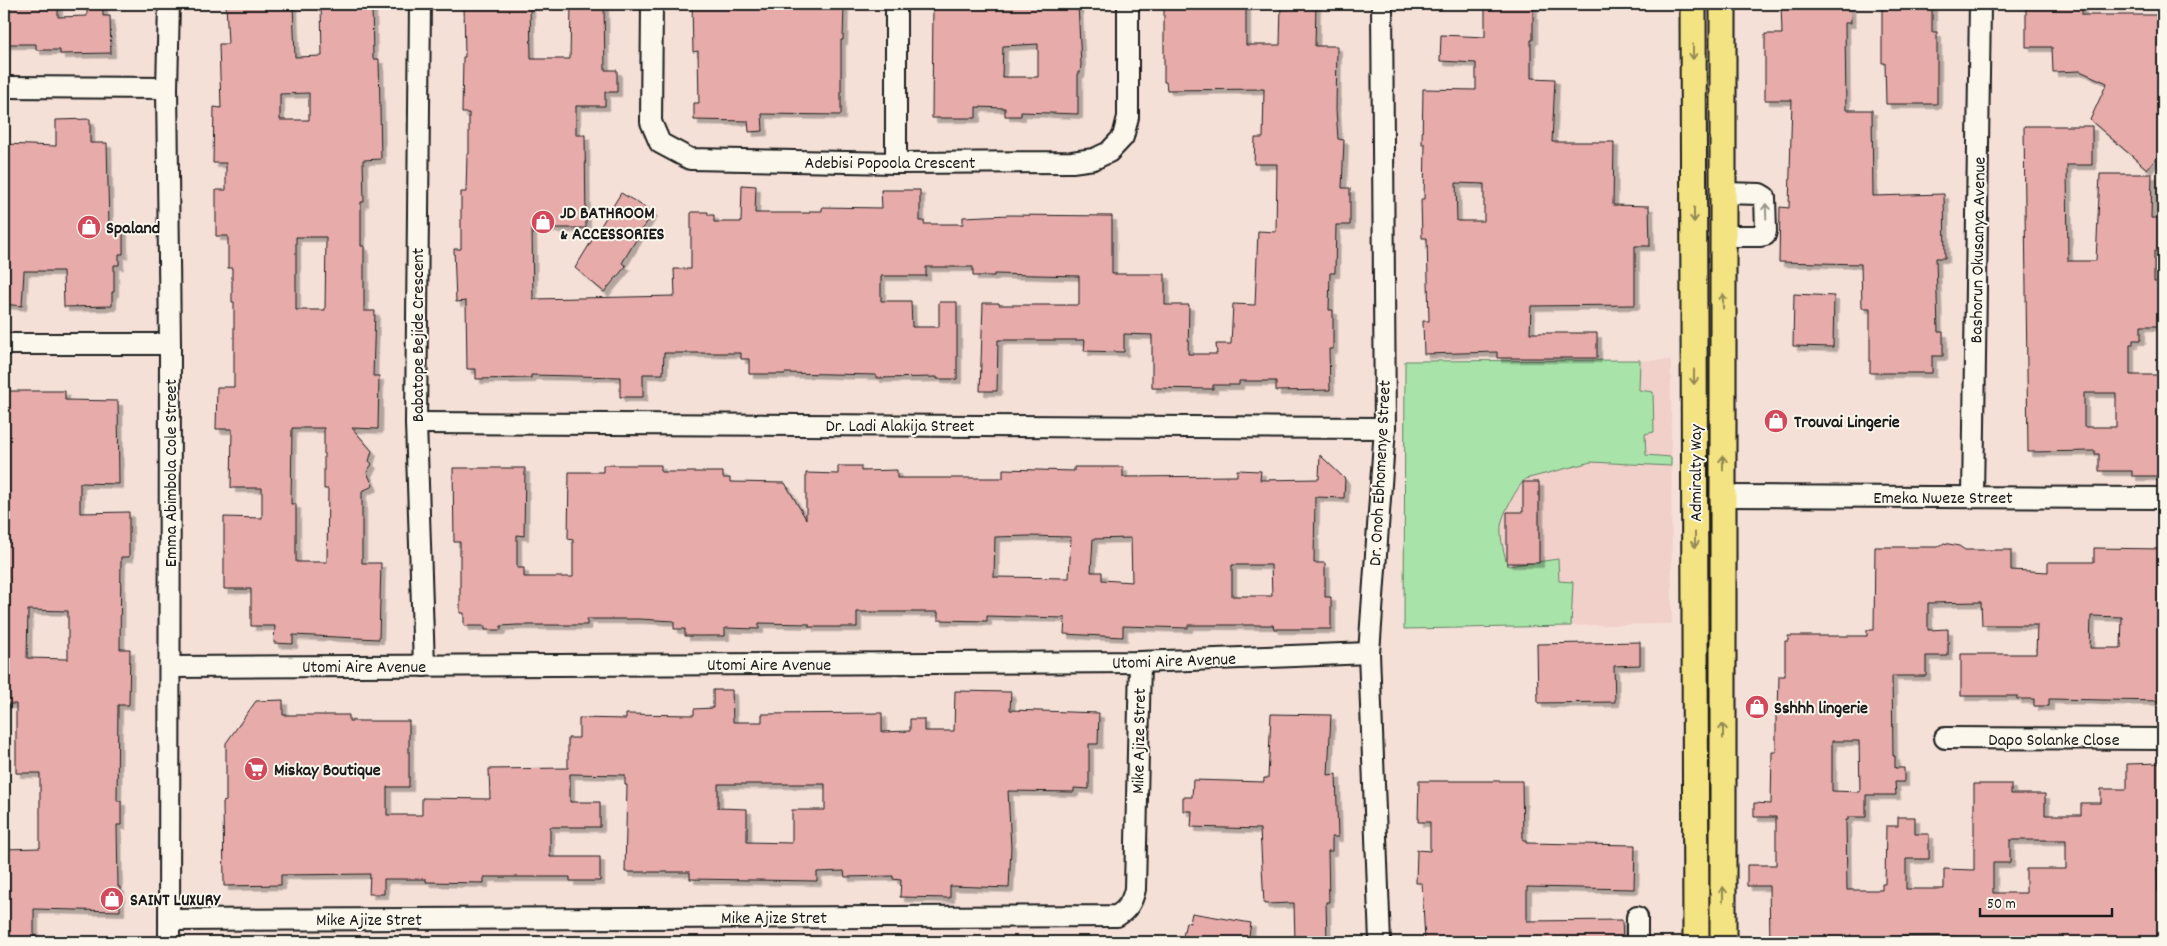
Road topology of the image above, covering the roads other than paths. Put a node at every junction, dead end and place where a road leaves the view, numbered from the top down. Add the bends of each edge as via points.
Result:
1 (169, 4) edge
2 (420, 4) edge
3 (652, 4) edge
4 (896, 4) edge
5 (1128, 4) edge
6 (1382, 4) edge
7 (1693, 4) edge
8 (1723, 4) edge
9 (1980, 4) edge
10 (4, 87) edge
11 (167, 88) junction
12 (896, 163) junction
13 (1723, 193) junction
14 (1723, 236) junction
15 (4, 344) edge
16 (170, 344) junction
17 (416, 423) junction
18 (1385, 428) junction
19 (1723, 496) junction
20 (1973, 497) junction
21 (2163, 498) edge
22 (1369, 653) junction
23 (1140, 662) junction
24 (424, 666) junction
25 (170, 667) junction
26 (1945, 738) dead end
27 (2163, 739) edge
28 (1637, 917) dead end
29 (170, 920) junction
30 (170, 942) edge
31 (1380, 942) edge
32 (1637, 942) edge
33 (1696, 942) edge
34 (1723, 942) edge

1 - 11 street, Emma Abimbola Cole Street
2 - 17 street, Babatope Bejide Crescent
3 - 12 street, Adebisi Popoola Crescent via 651,122 660,143 690,160
4 - 12 street
5 - 12 street, Adebisi Popoola Crescent via 1128,117 1123,137 1109,152 1094,159 1072,162
6 - 18 street, Dr. Onoh Ebhomenye Street
7 -> 33 main road, Admiralty Way
8 - 13 main road, Admiralty Way
9 - 20 street, Bashorun Okusanya Avenue
10 - 11 street
11 - 16 street, Emma Abimbola Cole Street
13 - 14 main road, Admiralty Way
14 -> 13 street via 1760,236 1766,231 1765,197 1760,194
19 -> 14 main road, Admiralty Way
15 - 16 street
16 - 25 street, Emma Abimbola Cole Street
17 - 18 street, Dr. Ladi Alakija Street
17 - 24 street, Babatope Bejide Crescent
18 - 22 street, Dr. Onoh Ebhomenye Street
19 - 20 street, Emeka Nweze Street
34 -> 19 main road, Admiralty Way
20 - 21 street, Emeka Nweze Street
22 - 23 street, Utomi Aire Avenue
22 - 31 street, Dr. Onoh Ebhomenye Street
23 - 24 street, Utomi Aire Avenue
23 - 29 street, Mike Ajize Stret via 1135,889 1126,910 1116,916
24 - 25 street, Utomi Aire Avenue
25 - 29 street, Emma Abimbola Cole Street
26 - 27 street, Dapo Solanke Close
28 - 32 street
29 - 30 street, Emma Abimbola Cole Street

